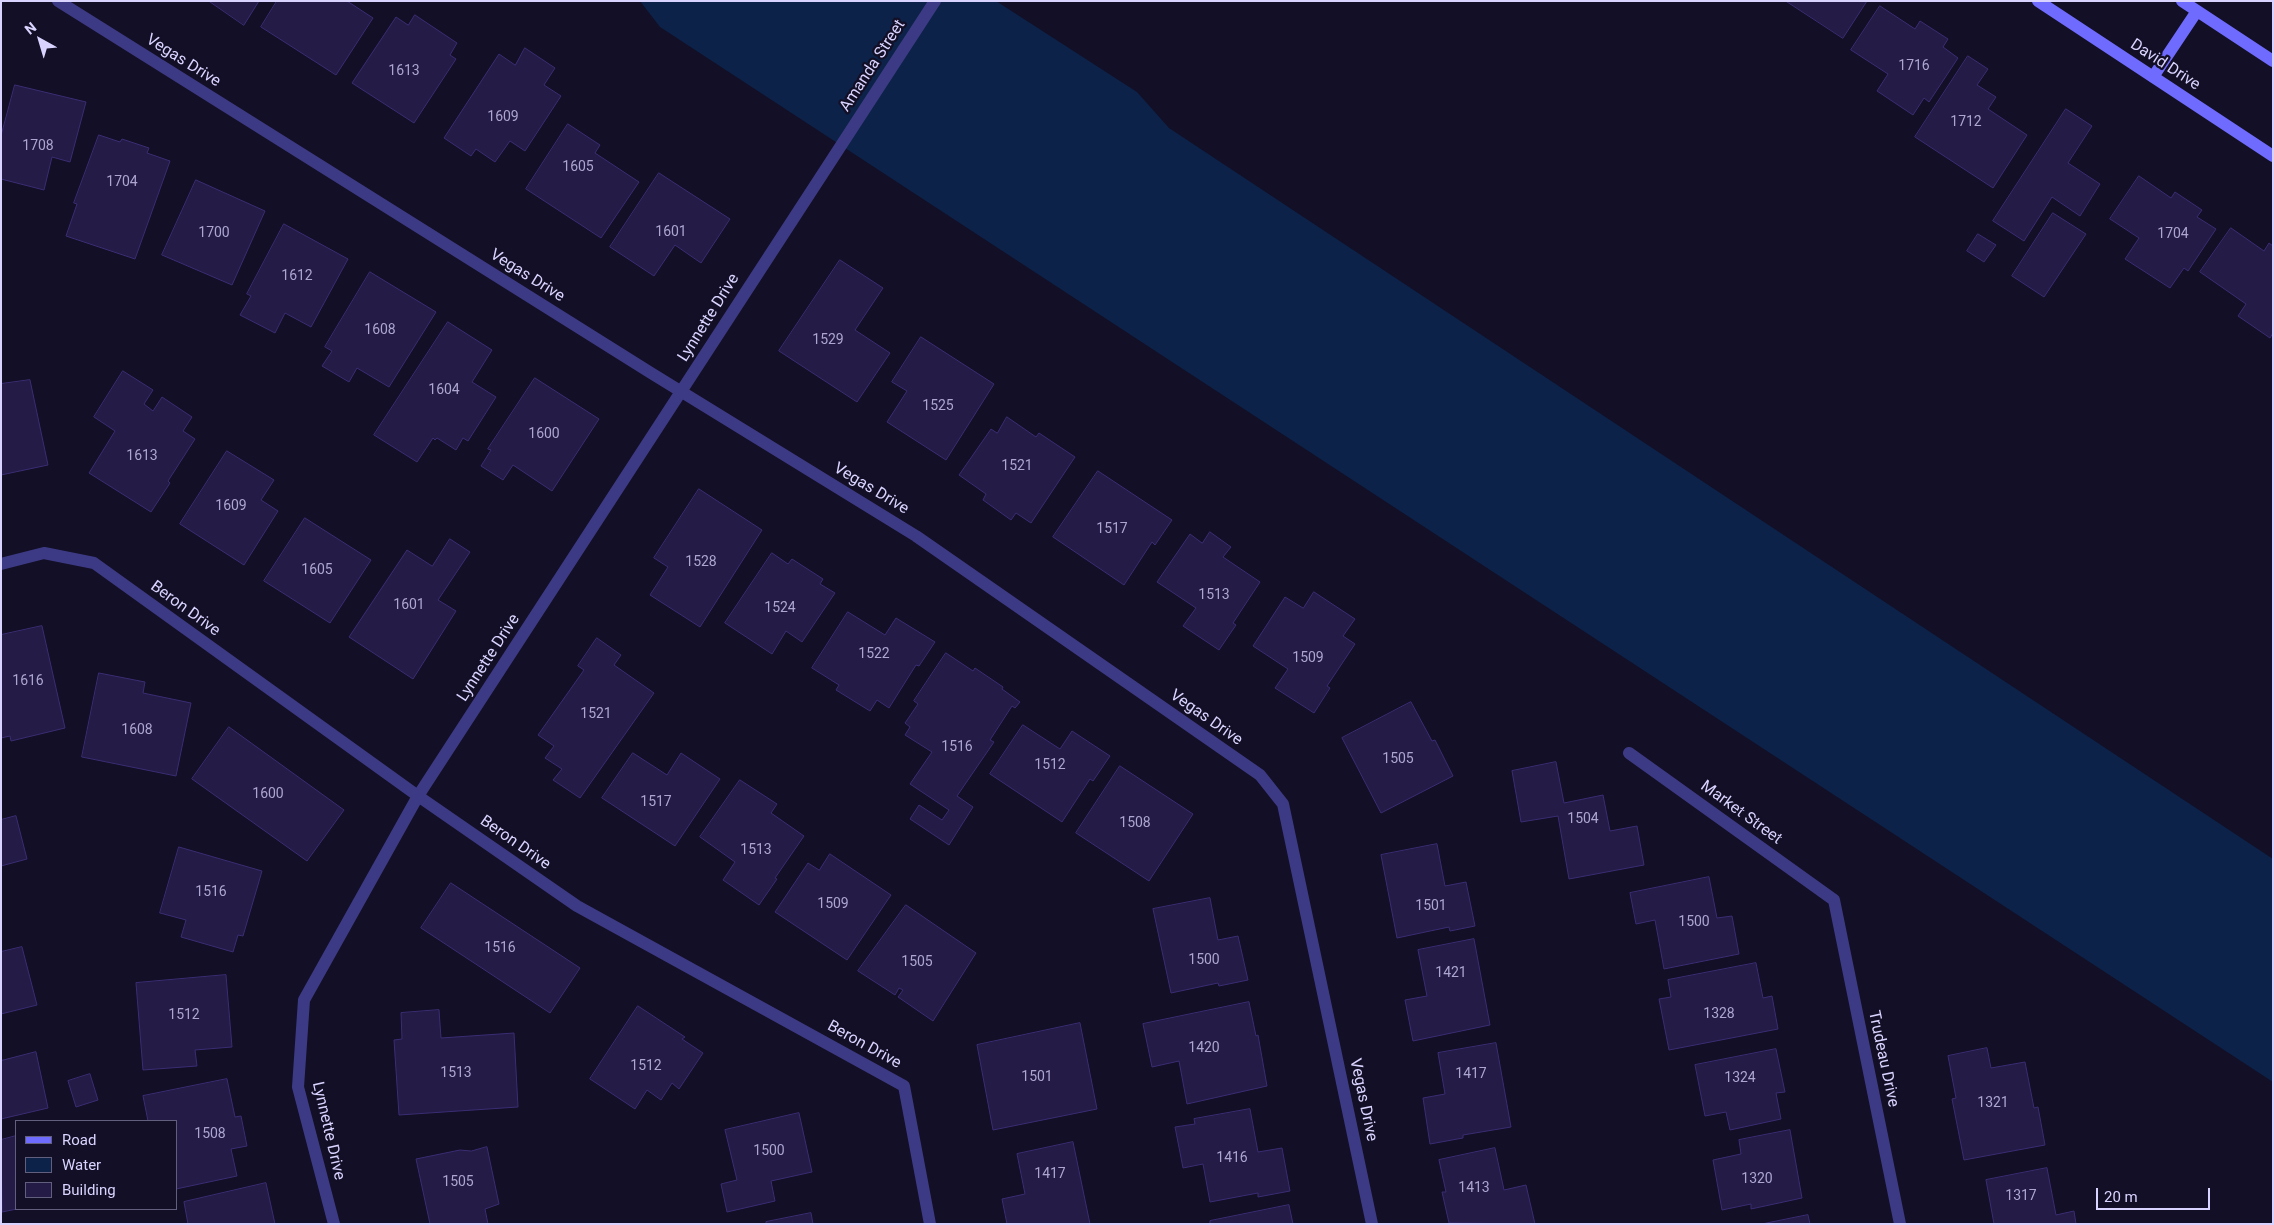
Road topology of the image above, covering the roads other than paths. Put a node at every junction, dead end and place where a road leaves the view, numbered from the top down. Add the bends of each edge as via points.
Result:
1 (58, 1) edge
2 (935, 1) edge
3 (2038, 1) edge
4 (2182, 1) edge
5 (2197, 11) junction
6 (2273, 61) edge
7 (2152, 77) junction
8 (838, 149) joint
9 (2273, 156) edge
10 (682, 392) junction
11 (1, 564) edge
12 (1629, 753) dead end
13 (418, 796) junction
14 (1834, 900) joint
15 (334, 1224) edge
16 (930, 1224) edge
17 (1372, 1224) edge
18 (1900, 1224) edge

1 - 10 street, Vegas Drive
2 - 8 street, Amanda Street
3 - 7 main road, David Drive
4 - 5 main road
5 - 6 main road
5 - 7 main road
7 - 9 main road, David Drive
8 - 10 street, Lynnette Drive
10 - 13 street, Lynnette Drive
10 - 17 street, Vegas Drive via 916,536 1260,775 1283,804
11 - 13 street, Beron Drive via 44,553 94,563
12 - 14 street, Market Street
13 - 15 street, Lynnette Drive via 304,1000 298,1086
13 - 16 street, Beron Drive via 576,906 904,1086
14 - 18 street, Trudeau Drive

